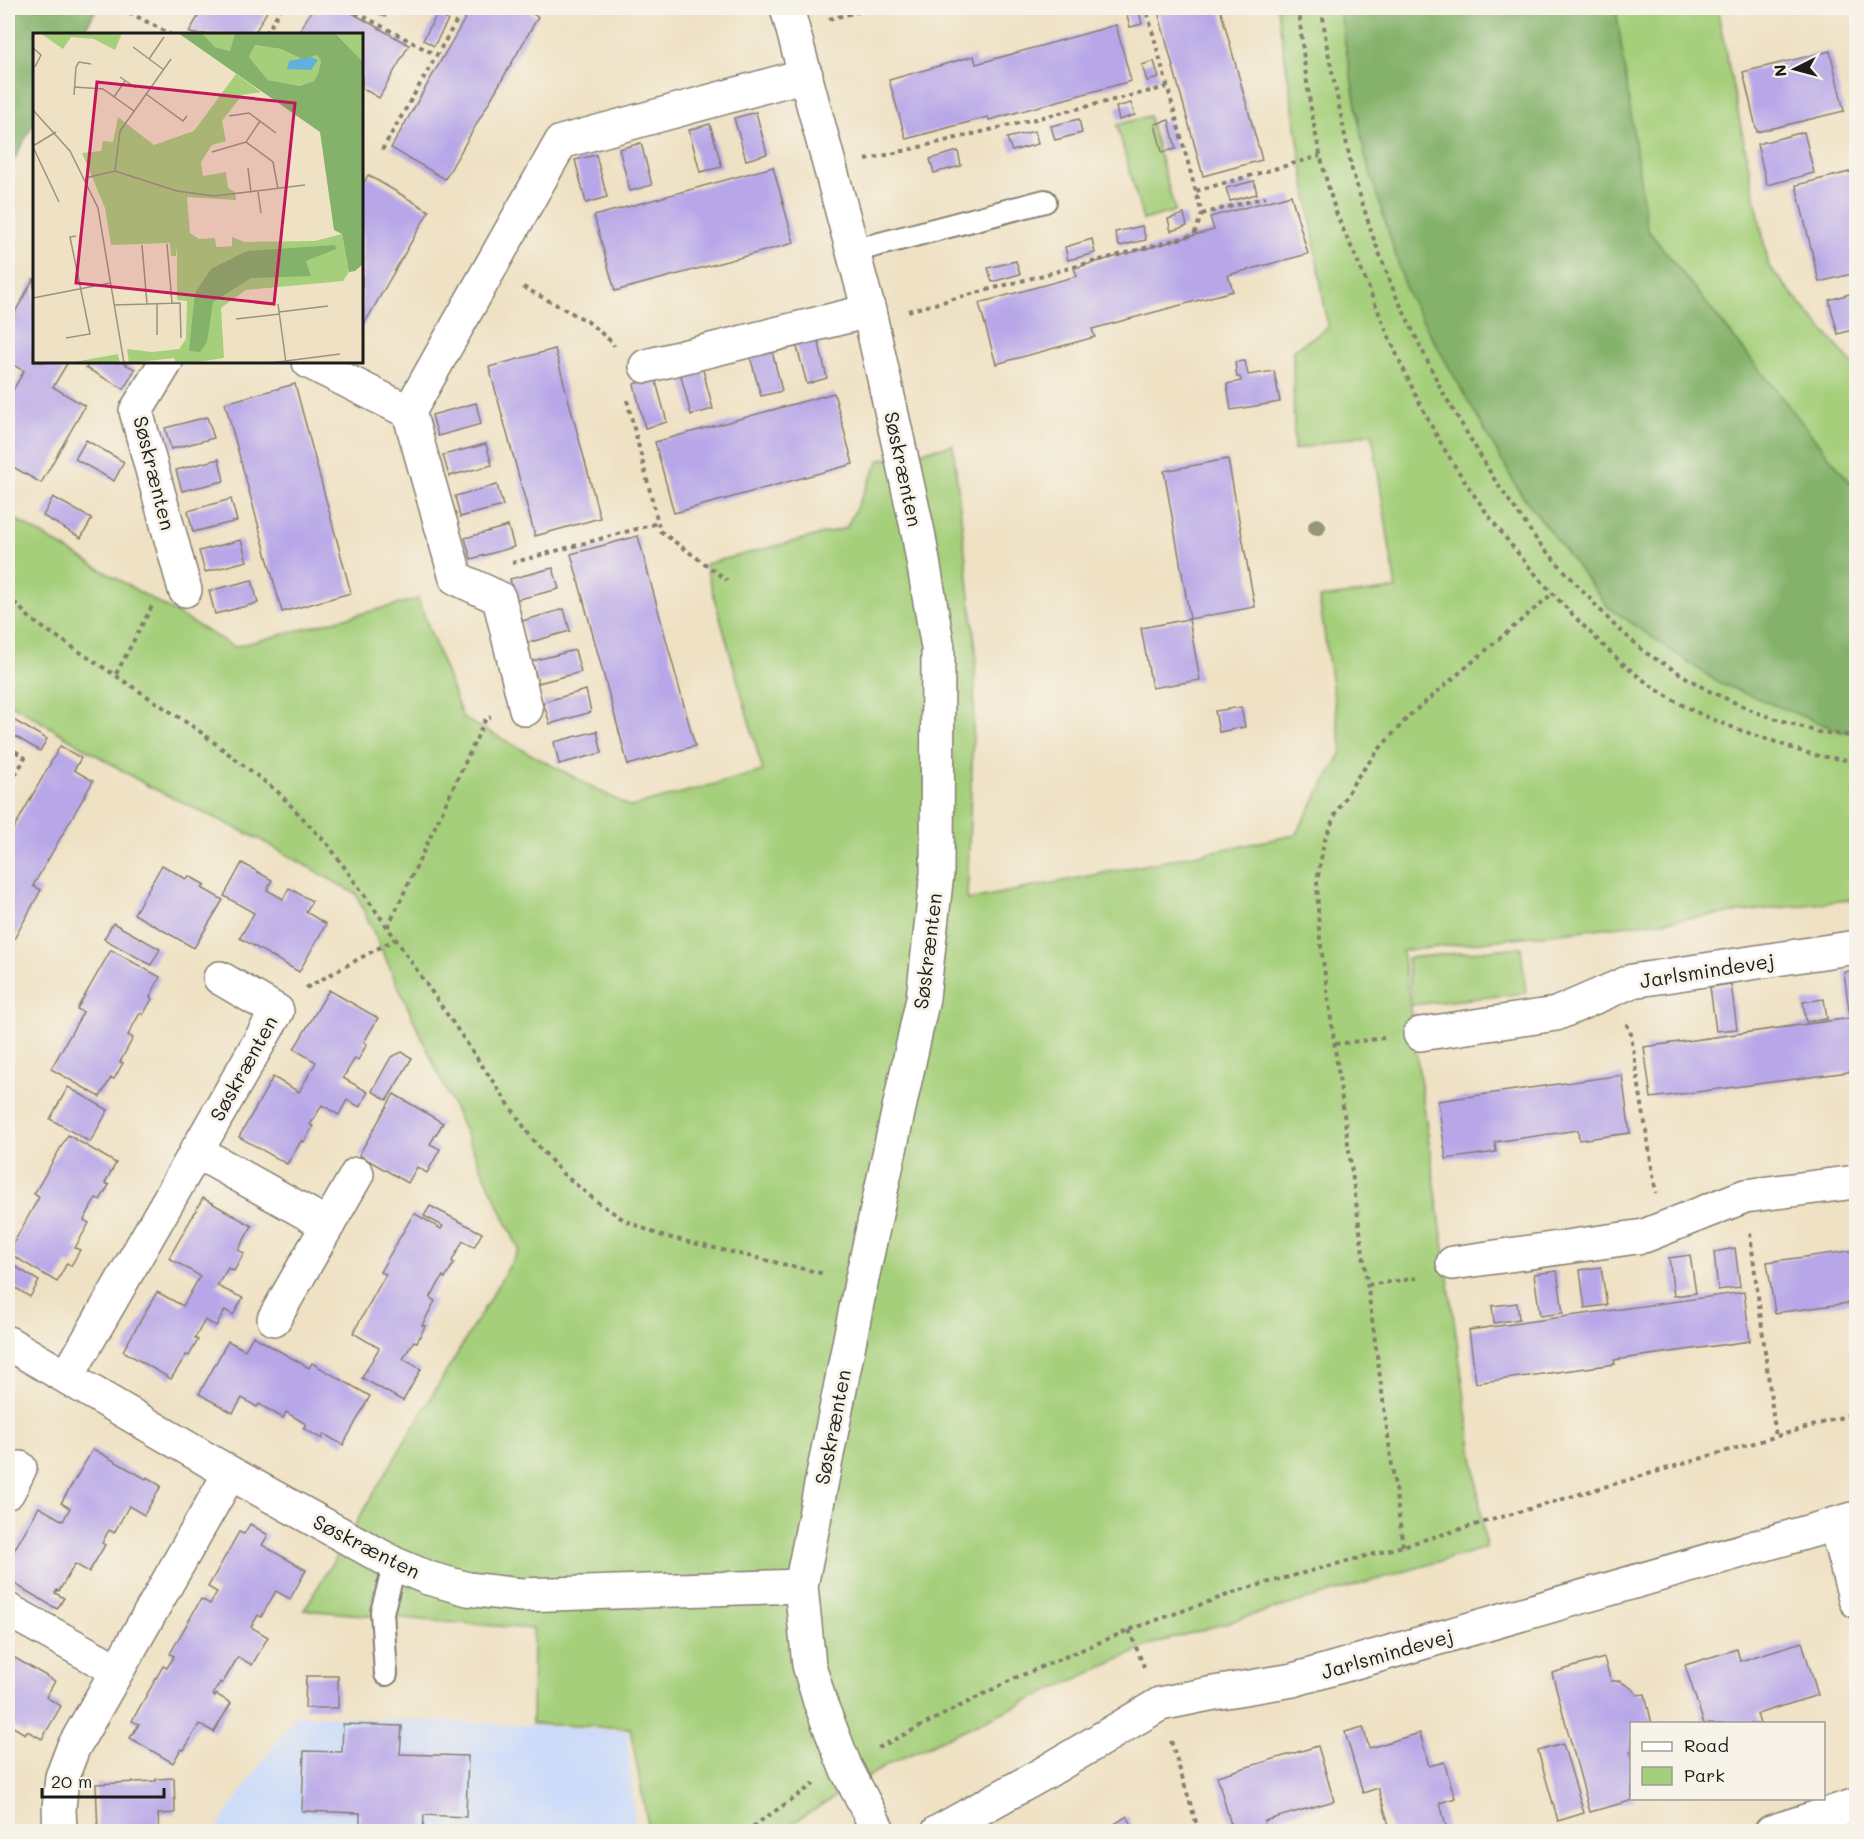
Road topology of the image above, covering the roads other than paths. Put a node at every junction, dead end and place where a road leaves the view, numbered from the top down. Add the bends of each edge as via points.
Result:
1 (790, 18) edge
2 (806, 75) junction
3 (1045, 201) dead end
4 (853, 250) junction
5 (869, 311) junction
6 (165, 363) edge
7 (311, 363) edge
8 (646, 366) dead end
9 (409, 412) junction
10 (185, 590) road end
11 (526, 709) road end
12 (1857, 947) edge
13 (220, 978) dead end
14 (1420, 1034) road end
15 (196, 1151) junction
16 (357, 1174) dead end
17 (1857, 1182) edge
18 (328, 1225) junction
19 (1453, 1263) dead end
20 (274, 1318) dead end
21 (8, 1342) edge
22 (67, 1377) junction
23 (230, 1473) junction
24 (1846, 1521) edge
25 (395, 1564) junction
26 (801, 1586) junction
27 (1857, 1601) edge
28 (8, 1610) edge
29 (117, 1670) junction
30 (386, 1674) dead end
31 (1857, 1805) edge
32 (60, 1832) edge
33 (879, 1832) edge
34 (938, 1832) edge
35 (1771, 1832) edge

1 - 2 street, Søskrænten
2 - 4 street, Søskrænten
2 - 9 street via 561,142
3 - 4 lane
4 - 5 street, Søskrænten
5 - 8 street
5 - 26 street, Søskrænten via 918,532 938,648 937,873 923,998
6 - 10 street, Søskrænten via 136,411
7 - 9 street
9 - 11 street via 456,578 499,598
12 - 14 street, Jarlsmindevej via 1632,981 1556,1014
13 - 15 street, Søskrænten via 277,1011
15 - 18 street
15 - 22 street, Søskrænten
16 - 18 street
17 - 19 street via 1745,1196 1644,1236
18 - 20 street
21 - 22 street, Søskrænten
22 - 23 street, Søskrænten
23 - 25 street, Søskrænten
23 - 29 street
24 - 27 street
24 - 34 street, Jarlsmindevej via 1293,1680 1160,1704
25 - 26 street, Søskrænten via 468,1589 521,1595
25 - 30 lane via 382,1612
26 - 33 street, Søskrænten via 809,1665 820,1701 845,1766
28 - 29 street
29 - 32 street via 73,1748 62,1777
31 - 35 street

